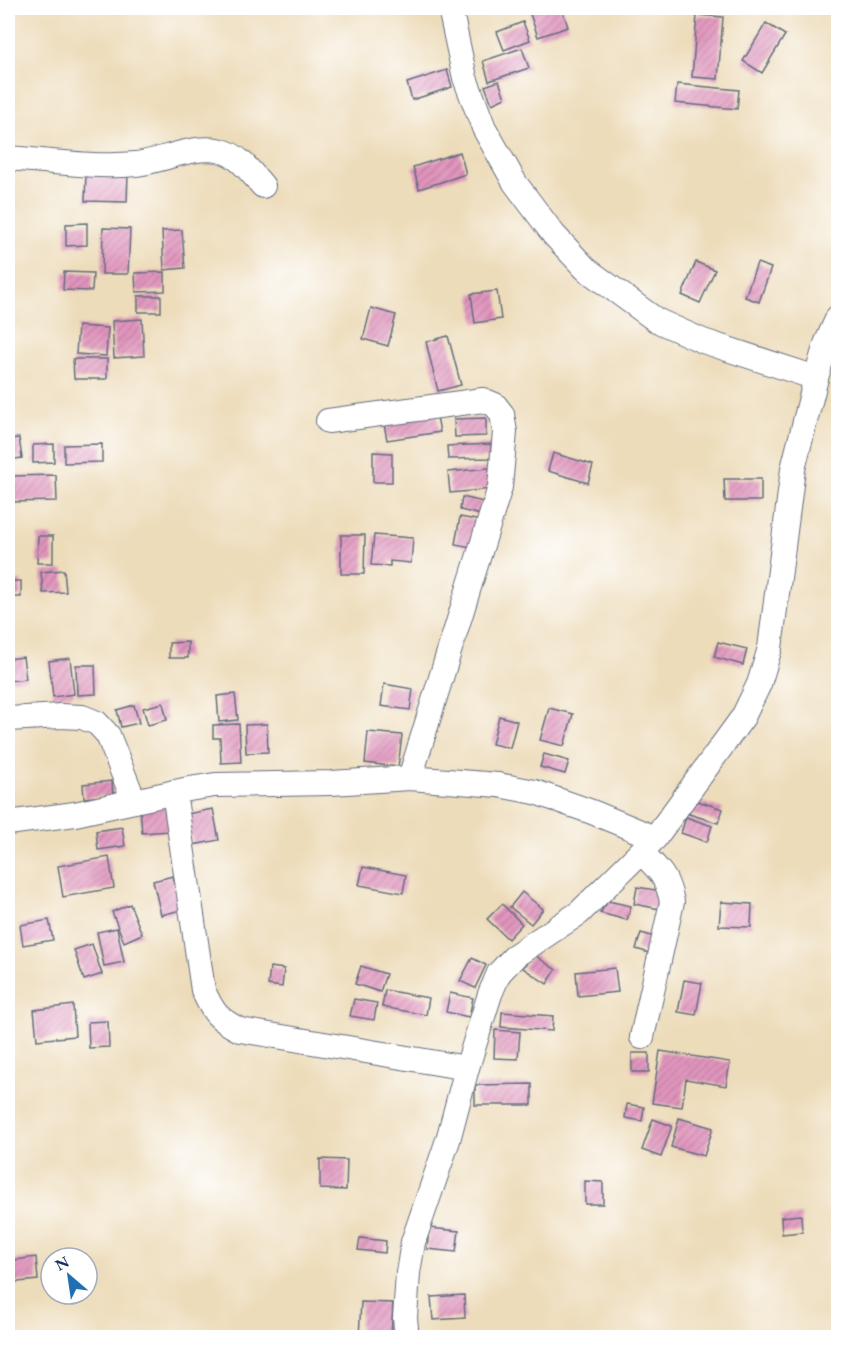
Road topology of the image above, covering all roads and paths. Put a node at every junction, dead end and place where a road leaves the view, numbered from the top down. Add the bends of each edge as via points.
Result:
1 (450, 8) edge
2 (8, 158) edge
3 (263, 186) dead end
4 (838, 317) edge
5 (816, 378) junction
6 (328, 421) dead end
7 (8, 719) edge
8 (410, 778) junction
9 (174, 792) junction
10 (134, 801) junction
11 (8, 823) edge
12 (648, 845) junction
13 (642, 1036) dead end
14 (467, 1068) junction
15 (407, 1338) edge

1 - 5 street via 465,78 484,128 515,183 554,235 586,269 656,320 703,341
2 - 3 street via 117,165 223,151 244,164
4 - 5 street
5 - 12 street via 794,469 770,648 759,684 743,717
6 - 8 street via 483,400 495,405 502,414 505,432 500,487
7 - 10 street via 72,716 97,723 108,735
8 - 9 street via 215,785
8 - 12 street via 535,792 582,808
9 - 10 street
9 - 14 street via 203,990 222,1021 240,1030
10 - 11 street
12 - 13 street via 668,884 672,902
12 - 14 street via 579,913 516,955 499,973
14 - 15 street via 448,1140 413,1242 405,1318

